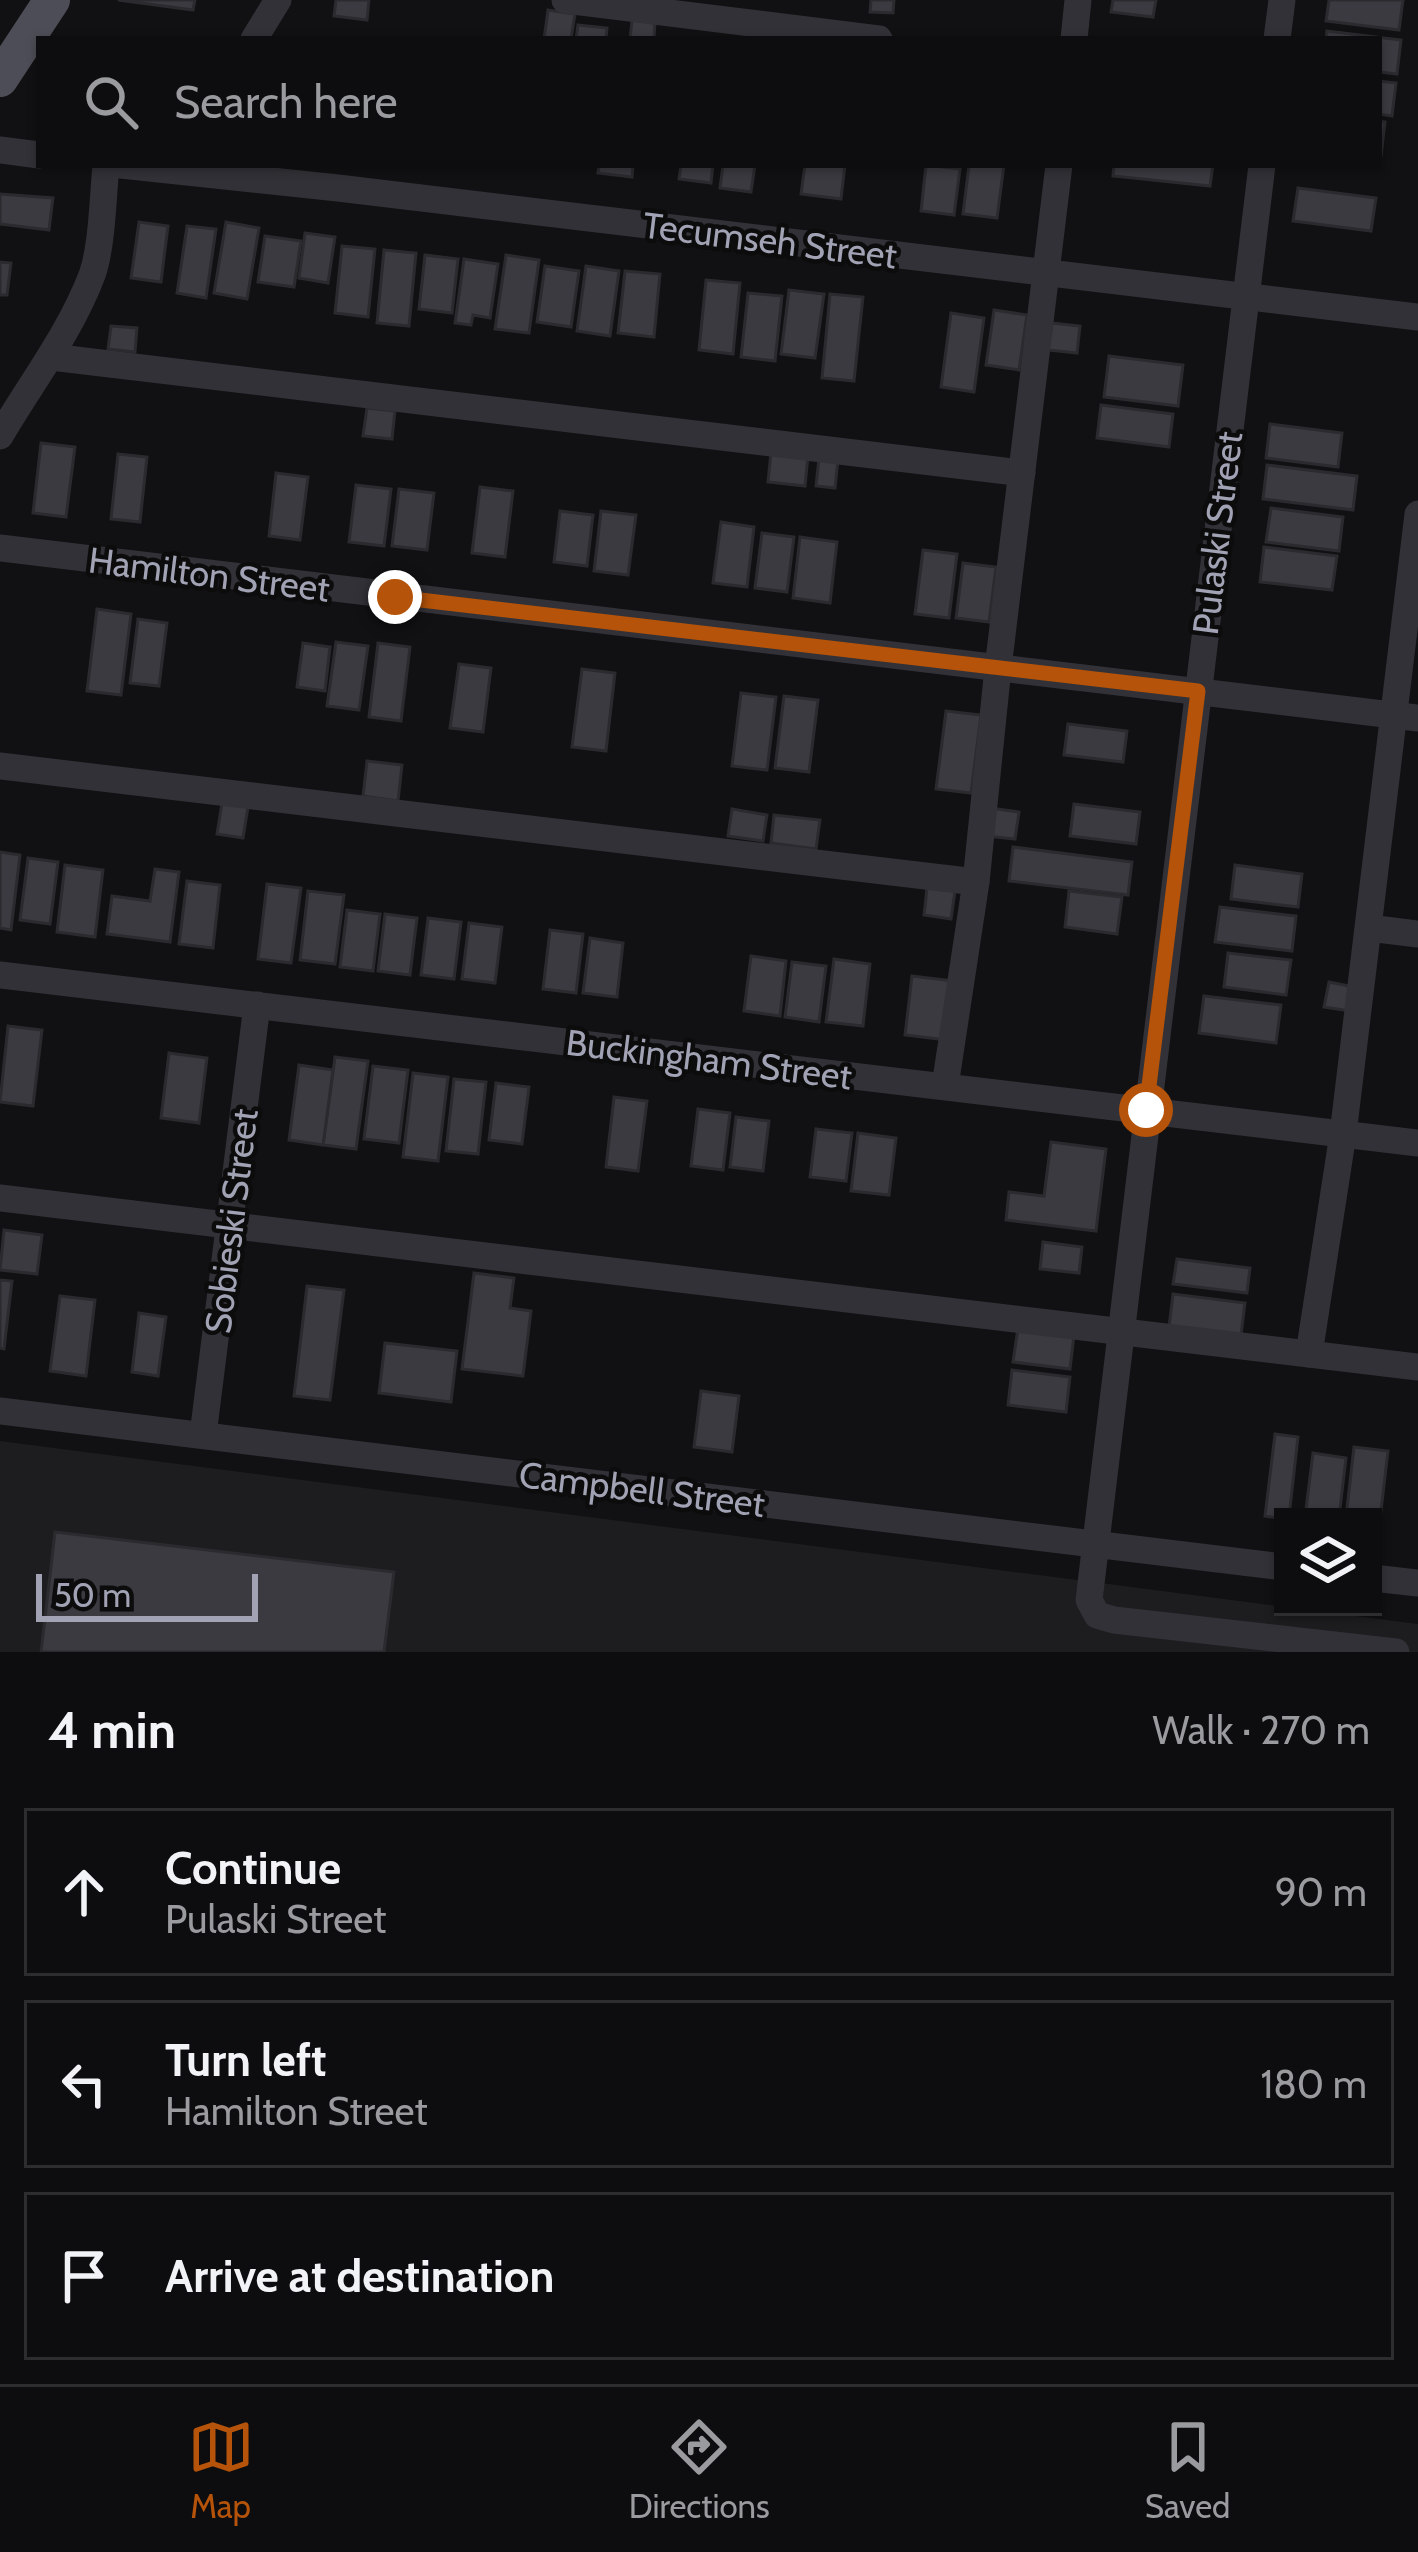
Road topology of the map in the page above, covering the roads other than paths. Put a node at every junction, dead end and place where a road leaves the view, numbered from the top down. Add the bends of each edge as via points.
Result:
1 (278, 0) edge
2 (565, 0) edge
3 (1078, 0) edge
4 (1282, 0) edge
5 (44, 3) edge
6 (256, 36) edge
7 (855, 36) edge
8 (1074, 36) edge
9 (1277, 36) edge
10 (0, 80) edge
11 (0, 150) edge
12 (36, 155) edge
13 (106, 168) edge
14 (179, 168) edge
15 (1059, 168) edge
16 (1262, 168) edge
17 (217, 170) edge
18 (1046, 274) junction
19 (1246, 295) junction
20 (1418, 317) edge
21 (50, 357) junction
22 (0, 436) edge
23 (1022, 473) junction
24 (1418, 519) edge
25 (0, 548) edge
26 (998, 668) junction
27 (1198, 691) junction
28 (1406, 717) edge
29 (0, 766) edge
30 (976, 882) junction
31 (1369, 928) junction
32 (1418, 934) edge
33 (0, 975) edge
34 (257, 1005) junction
35 (945, 1086) junction
36 (1146, 1110) junction
37 (1343, 1134) junction
38 (1418, 1143) edge
39 (0, 1198) edge
40 (232, 1224) junction
41 (1120, 1332) junction
42 (1310, 1354) junction
43 (1418, 1367) edge
44 (0, 1411) edge
45 (203, 1436) junction
46 (1095, 1544) junction
47 (1274, 1566) edge
48 (1382, 1579) edge
49 (1418, 1583) edge
50 (1396, 1652) edge

1 - 6 street
2 - 7 street
3 - 8 street
4 - 9 street
5 - 10 main road
11 - 12 street
13 - 21 street via 94,272
14 - 17 street, Tecumseh Street
15 - 18 street
16 - 19 street, Pulaski Street
17 - 18 street, Tecumseh Street
18 - 19 street, Tecumseh Street
18 - 23 street
19 - 20 street, Tecumseh Street
19 - 27 street, Pulaski Street
21 - 22 street
21 - 23 street
23 - 26 street
24 - 28 street
25 - 26 street, Hamilton Street
26 - 27 street, Hamilton Street
26 - 30 street
27 - 28 street, Hamilton Street
27 - 36 street, Pulaski Street
28 - 31 street
29 - 30 street
30 - 35 street
31 - 32 street
31 - 37 street
33 - 34 street, Buckingham Street
34 - 35 street, Buckingham Street
34 - 40 street, Sobieski Street
35 - 36 street, Buckingham Street
36 - 37 street, Buckingham Street
36 - 41 street, Pulaski Street
37 - 38 street, Buckingham Street
37 - 42 street
39 - 40 street
40 - 41 street
40 - 45 street, Sobieski Street
41 - 42 street
41 - 46 street, Pulaski Street
42 - 43 street
44 - 45 street, Campbell Street
45 - 46 street, Campbell Street
46 - 47 street, Campbell Street
46 - 50 street, Pulaski Street via 1089,1600 1097,1615
48 - 49 street

